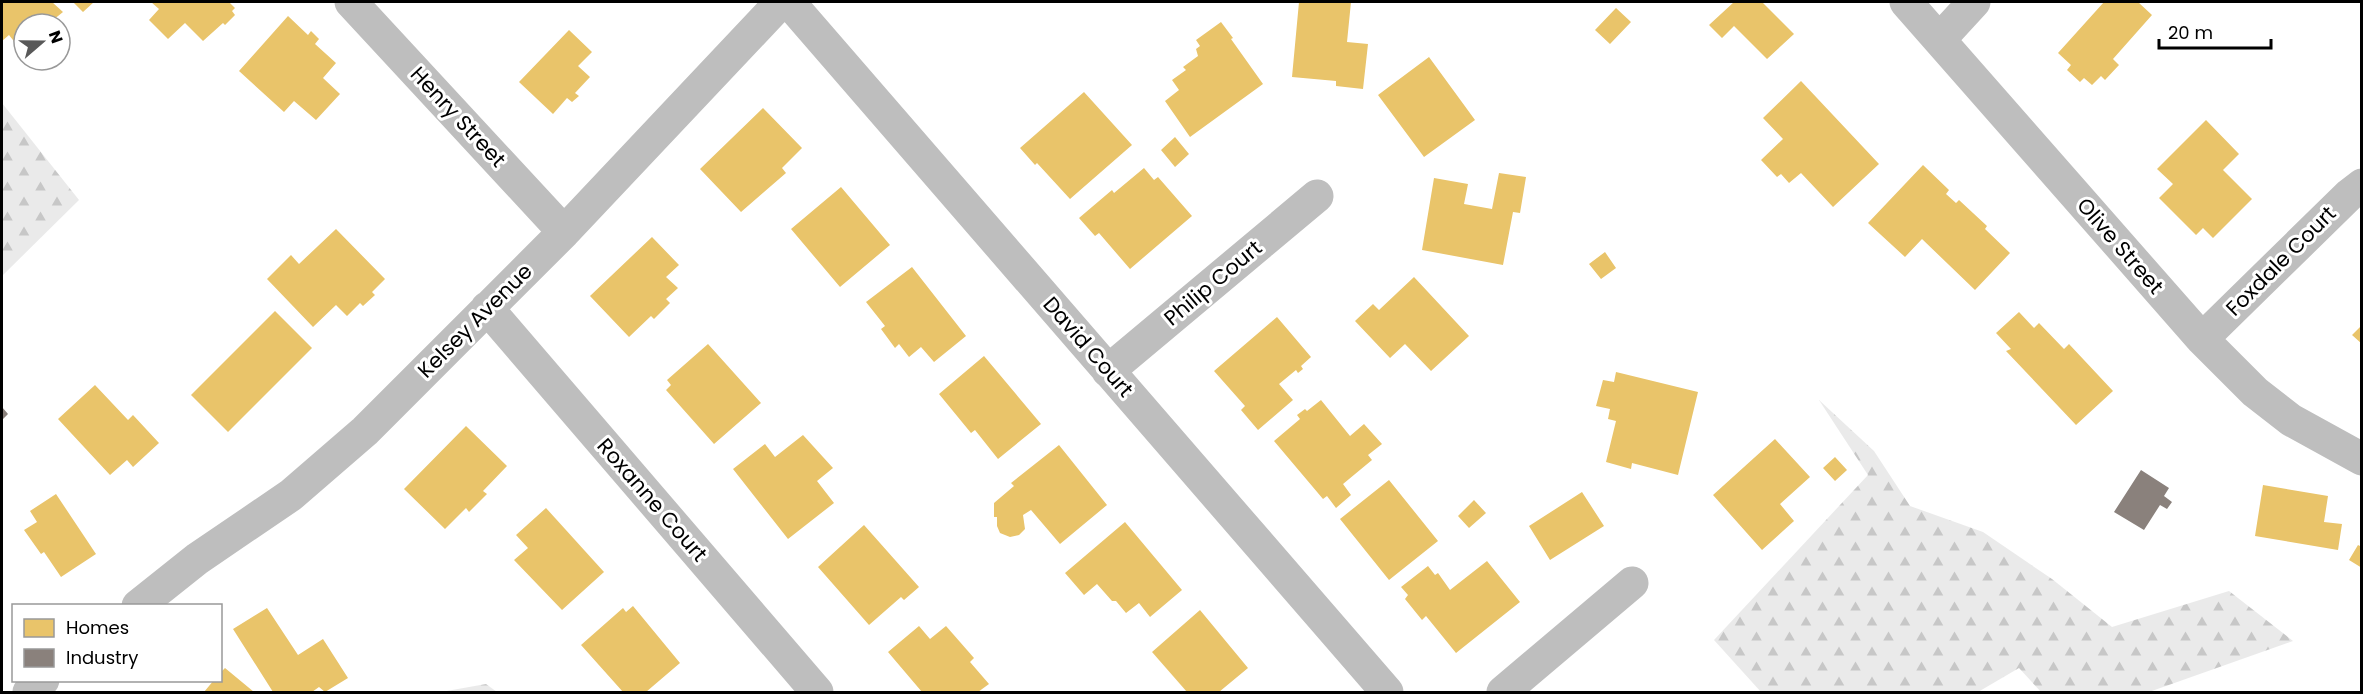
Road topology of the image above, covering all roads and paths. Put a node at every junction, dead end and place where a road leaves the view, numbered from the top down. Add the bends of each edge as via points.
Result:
1 (351, 2) edge
2 (781, 2) edge
3 (789, 2) edge
4 (1906, 2) edge
5 (1974, 2) edge
6 (1940, 39) junction
7 (2361, 185) edge
8 (1317, 196) dead end
9 (564, 232) junction
10 (487, 308) junction
11 (2202, 339) junction
12 (1108, 370) junction
13 (2361, 459) edge
14 (1632, 584) dead end
15 (141, 604) edge
16 (42, 682) edge
17 (29, 693) edge
18 (817, 693) edge
19 (1387, 693) edge
20 (1503, 693) edge

1 - 9 street, Henry Street
2 - 9 street, Kelsey Avenue
3 - 12 street, David Court
4 - 6 street, Olive Street
5 - 6 street
6 - 11 street, Olive Street
7 - 11 street, Foxdale Court
8 - 12 street, Philip Court
9 - 10 street, Kelsey Avenue
10 - 15 street, Kelsey Avenue via 365,431 291,495 197,559
10 - 18 street, Roxanne Court
11 - 13 street, Olive Street via 2255,392 2291,420
12 - 19 street, David Court
14 - 20 street
16 - 17 street

